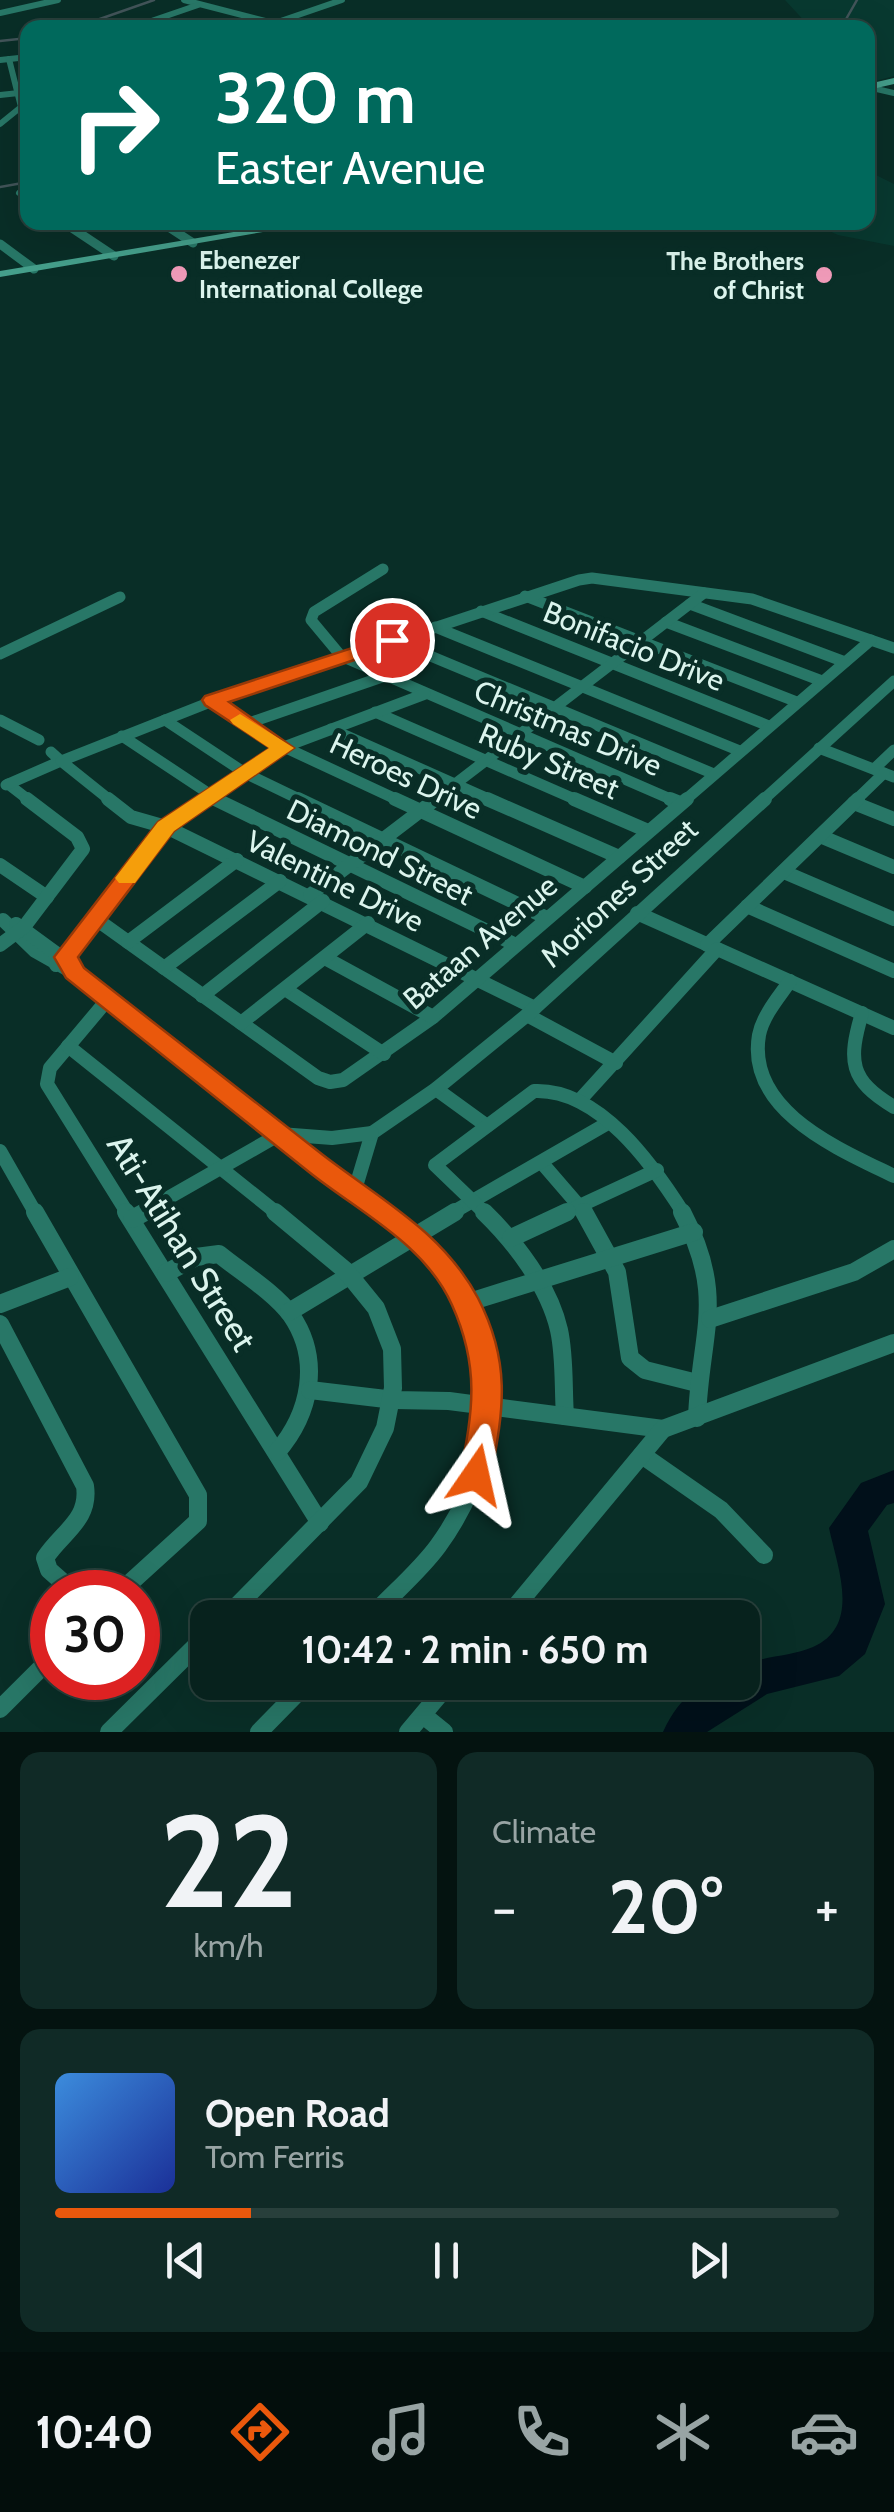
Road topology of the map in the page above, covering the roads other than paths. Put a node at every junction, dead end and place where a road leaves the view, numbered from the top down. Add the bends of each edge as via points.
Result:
1 (58, 0) edge
2 (184, 0) edge
3 (215, 0) edge
4 (342, 0) edge
5 (201, 4) junction
6 (0, 13) edge
7 (154, 20) edge
8 (259, 20) edge
9 (284, 20) edge
10 (5, 60) edge
11 (18, 93) junction
12 (0, 94) edge
13 (20, 102) edge
14 (20, 108) edge
15 (0, 124) edge
16 (75, 230) edge
17 (174, 230) edge
18 (271, 230) edge
19 (194, 243) junction
20 (0, 244) edge
21 (114, 256) junction
22 (34, 269) junction
23 (0, 274) edge
24 (383, 569) dead end
25 (704, 593) junction
26 (525, 596) junction
27 (120, 597) dead end
28 (690, 604) junction
29 (481, 611) junction
30 (666, 622) junction
31 (435, 626) junction
32 (392, 640) junction
33 (871, 640) junction
34 (641, 642) junction
35 (894, 648) edge
36 (0, 654) edge
37 (341, 656) junction
38 (845, 662) junction
39 (611, 664) junction
40 (385, 676) junction
41 (822, 681) junction
42 (894, 682) edge
43 (580, 688) junction
44 (425, 694) junction
45 (213, 700) junction
46 (797, 702) junction
47 (553, 709) junction
48 (375, 712) junction
49 (0, 720) edge
50 (164, 720) junction
51 (246, 724) junction
52 (769, 726) junction
53 (332, 729) junction
54 (519, 735) junction
55 (122, 736) junction
56 (39, 740) dead end
57 (284, 748) junction
58 (820, 748) junction
59 (894, 750) edge
60 (740, 751) junction
61 (56, 757) junction
62 (485, 761) junction
63 (245, 773) junction
64 (884, 773) edge
65 (714, 774) junction
66 (4, 786) edge
67 (453, 786) junction
68 (210, 796) junction
69 (680, 803) junction
70 (854, 803) junction
71 (419, 810) junction
72 (894, 819) edge
73 (166, 826) junction
74 (648, 831) junction
75 (820, 836) junction
76 (382, 839) junction
77 (619, 857) junction
78 (238, 860) junction
79 (348, 865) junction
80 (0, 866) edge
81 (894, 867) edge
82 (784, 872) junction
83 (280, 881) junction
84 (585, 886) junction
85 (47, 897) junction
86 (316, 898) junction
87 (747, 906) junction
88 (636, 912) junction
89 (547, 918) junction
90 (894, 918) edge
91 (1, 919) edge
92 (96, 919) junction
93 (368, 923) junction
94 (19, 931) junction
95 (128, 942) junction
96 (0, 945) edge
97 (516, 946) junction
98 (712, 947) junction
99 (325, 958) junction
100 (61, 961) junction
101 (164, 968) junction
102 (894, 971) edge
103 (476, 979) junction
104 (790, 981) junction
105 (285, 989) junction
106 (202, 996) junction
107 (108, 1000) junction
108 (531, 1012) junction
109 (862, 1013) junction
110 (433, 1017) junction
111 (241, 1022) junction
112 (894, 1028) edge
113 (68, 1046) junction
114 (384, 1054) junction
115 (616, 1063) junction
116 (436, 1090) junction
117 (579, 1101) junction
118 (894, 1107) edge
119 (608, 1123) junction
120 (486, 1126) junction
121 (372, 1133) junction
122 (280, 1134) junction
123 (0, 1151) edge
124 (542, 1163) junction
125 (222, 1170) junction
126 (657, 1170) junction
127 (894, 1176) edge
128 (354, 1193) junction
129 (474, 1201) junction
130 (583, 1206) junction
131 (132, 1218) junction
132 (694, 1232) junction
133 (415, 1236) junction
134 (511, 1238) junction
135 (894, 1248) edge
136 (614, 1257) junction
137 (166, 1273) junction
138 (349, 1273) junction
139 (70, 1276) junction
140 (538, 1280) junction
141 (466, 1302) junction
142 (0, 1304) edge
143 (289, 1312) junction
144 (710, 1318) junction
145 (0, 1324) edge
146 (894, 1343) edge
147 (697, 1383) junction
148 (310, 1390) junction
149 (394, 1400) junction
150 (489, 1407) junction
151 (564, 1416) junction
152 (696, 1418) junction
153 (663, 1429) junction
154 (276, 1452) junction
155 (642, 1456) junction
156 (320, 1523) junction
157 (764, 1556) dead end
158 (49, 1570) edge
159 (144, 1570) edge
160 (243, 1600) edge
161 (387, 1600) edge
162 (521, 1600) edge
163 (190, 1652) edge
164 (30, 1679) edge
165 (291, 1700) edge
166 (435, 1700) edge
167 (0, 1709) edge
168 (423, 1715) junction
169 (109, 1732) edge
170 (260, 1732) edge
171 (408, 1732) edge
172 (444, 1732) edge

1 - 6 street
2 - 5 street
3 - 5 street
4 - 9 street
5 - 7 street
5 - 8 street
10 - 11 street
11 - 12 street
11 - 13 street
14 - 15 street
16 - 21 street
17 - 19 street
18 - 19 main road
19 - 21 main road
20 - 22 street
21 - 22 main road
22 - 23 main road
24 - 37 street, Christmas Drive via 314,612 311,620
25 - 26 street via 592,578
25 - 28 street
25 - 33 street via 766,602
26 - 29 street
26 - 34 street
27 - 36 street
28 - 30 street
28 - 38 street
29 - 31 street
29 - 39 street, Bonifacio Drive
30 - 34 street
30 - 41 street
31 - 32 street
31 - 43 street
32 - 37 street
32 - 47 street
33 - 35 street
33 - 38 street, Bataan Avenue
34 - 39 street
34 - 46 street
37 - 40 street, Christmas Drive
37 - 45 street
38 - 41 street, Bataan Avenue
39 - 43 street
39 - 52 street, Bonifacio Drive
40 - 44 street, Christmas Drive
40 - 51 street
41 - 46 street, Bataan Avenue
42 - 58 street, Moriones Street
43 - 47 street
43 - 60 street
44 - 48 street
44 - 54 street, Christmas Drive
45 - 50 street
45 - 51 street, Heroes Drive
46 - 52 street, Bataan Avenue
47 - 54 street
47 - 65 street
48 - 53 street
48 - 62 street, Ruby Street
49 - 56 street
50 - 55 street
50 - 63 street
51 - 57 street, Heroes Drive
52 - 60 street, Bataan Avenue
53 - 57 street
53 - 67 street
54 - 62 street
54 - 69 street, Christmas Drive
55 - 61 street
55 - 68 street, Diamond Street
57 - 63 street
57 - 71 street, Heroes Drive
58 - 64 street
58 - 88 street, Moriones Street
59 - 64 street
60 - 65 street, Bataan Avenue
61 - 66 street
61 - 73 street, Valentine Drive via 131,817
62 - 67 street
62 - 74 street, Ruby Street
63 - 68 street
63 - 76 street
64 - 70 street
65 - 69 street, Bataan Avenue
66 - 85 street via 83,844
67 - 71 street
67 - 77 street
68 - 73 street
68 - 79 street, Diamond Street
69 - 74 street, Bataan Avenue
70 - 72 street
70 - 75 street
71 - 76 street
71 - 84 street, Heroes Drive
73 - 78 street, Valentine Drive
73 - 92 street
74 - 77 street, Bataan Avenue
75 - 81 street
75 - 82 street
76 - 79 street
76 - 89 street
77 - 84 street, Bataan Avenue
78 - 83 street, Valentine Drive
78 - 95 street
79 - 86 street
79 - 97 street, Diamond Street
80 - 85 street
82 - 87 street
82 - 90 street
83 - 86 street, Valentine Drive
83 - 101 street
84 - 89 street, Bataan Avenue
85 - 94 street
86 - 93 street, Valentine Drive
86 - 106 street
87 - 98 street
87 - 102 street
88 - 98 street
88 - 108 street, Moriones Street
89 - 97 street, Bataan Avenue
91 - 94 street
92 - 95 street, Bataan Avenue
92 - 100 street
93 - 99 street
93 - 103 street, Valentine Drive
94 - 96 street
94 - 100 street
95 - 101 street, Bataan Avenue
97 - 103 street, Bataan Avenue
98 - 104 street
98 - 115 street
99 - 105 street
99 - 110 street
100 - 107 street
101 - 106 street, Bataan Avenue
103 - 108 street, Valentine Drive
103 - 110 street, Bataan Avenue
104 - 109 street
104 - 127 street via 758,1037 766,1084 805,1129
105 - 111 street
105 - 114 street
106 - 111 street, Bataan Avenue
107 - 113 street, Ati-Atihan Street
107 - 122 street
108 - 115 street, Valentine Drive
108 - 116 street, Moriones Street
109 - 112 street
109 - 118 street via 851,1045 853,1068 869,1094
110 - 114 street, Bataan Avenue
111 - 114 street, Bataan Avenue via 330,1082
113 - 125 street
113 - 131 street, Ati-Atihan Street via 50,1068 47,1084
115 - 117 street
116 - 120 street
116 - 121 street, Moriones Street
117 - 119 street
117 - 120 street via 534,1090
119 - 124 street
119 - 126 street
120 - 129 street via 435,1166
121 - 122 street, Moriones Street
121 - 128 street
122 - 125 street
122 - 128 street
123 - 139 street
124 - 129 street
124 - 130 street
125 - 131 street
125 - 138 street
126 - 130 street
126 - 132 street
128 - 133 street
129 - 133 street
129 - 134 street
130 - 134 street
130 - 136 street
131 - 137 street, Ati-Atihan Street
132 - 136 street
132 - 144 street
133 - 138 street
133 - 141 street
134 - 140 street
135 - 144 street via 854,1272
136 - 140 street
136 - 147 street via 630,1358 645,1370
137 - 143 street via 196,1256 219,1254
137 - 154 street, Ati-Atihan Street
138 - 143 street
138 - 149 street via 386,1328
139 - 142 street
139 - 159 street via 201,1506 198,1521
140 - 141 street
140 - 151 street via 560,1333
141 - 150 street via 486,1362
143 - 148 street via 303,1337
144 - 147 street
145 - 158 street via 89,1502 50,1547
146 - 152 street
147 - 152 street
148 - 149 street
148 - 154 street via 296,1430
149 - 150 street
149 - 156 street via 360,1482
150 - 151 street
150 - 161 street via 476,1475 459,1511 438,1546
151 - 153 street
152 - 153 street
153 - 155 street
154 - 156 street, Ati-Atihan Street
155 - 157 street via 721,1510
155 - 162 street
156 - 160 street
163 - 169 street
164 - 167 street
165 - 170 street
166 - 168 street
168 - 171 street
168 - 172 street

